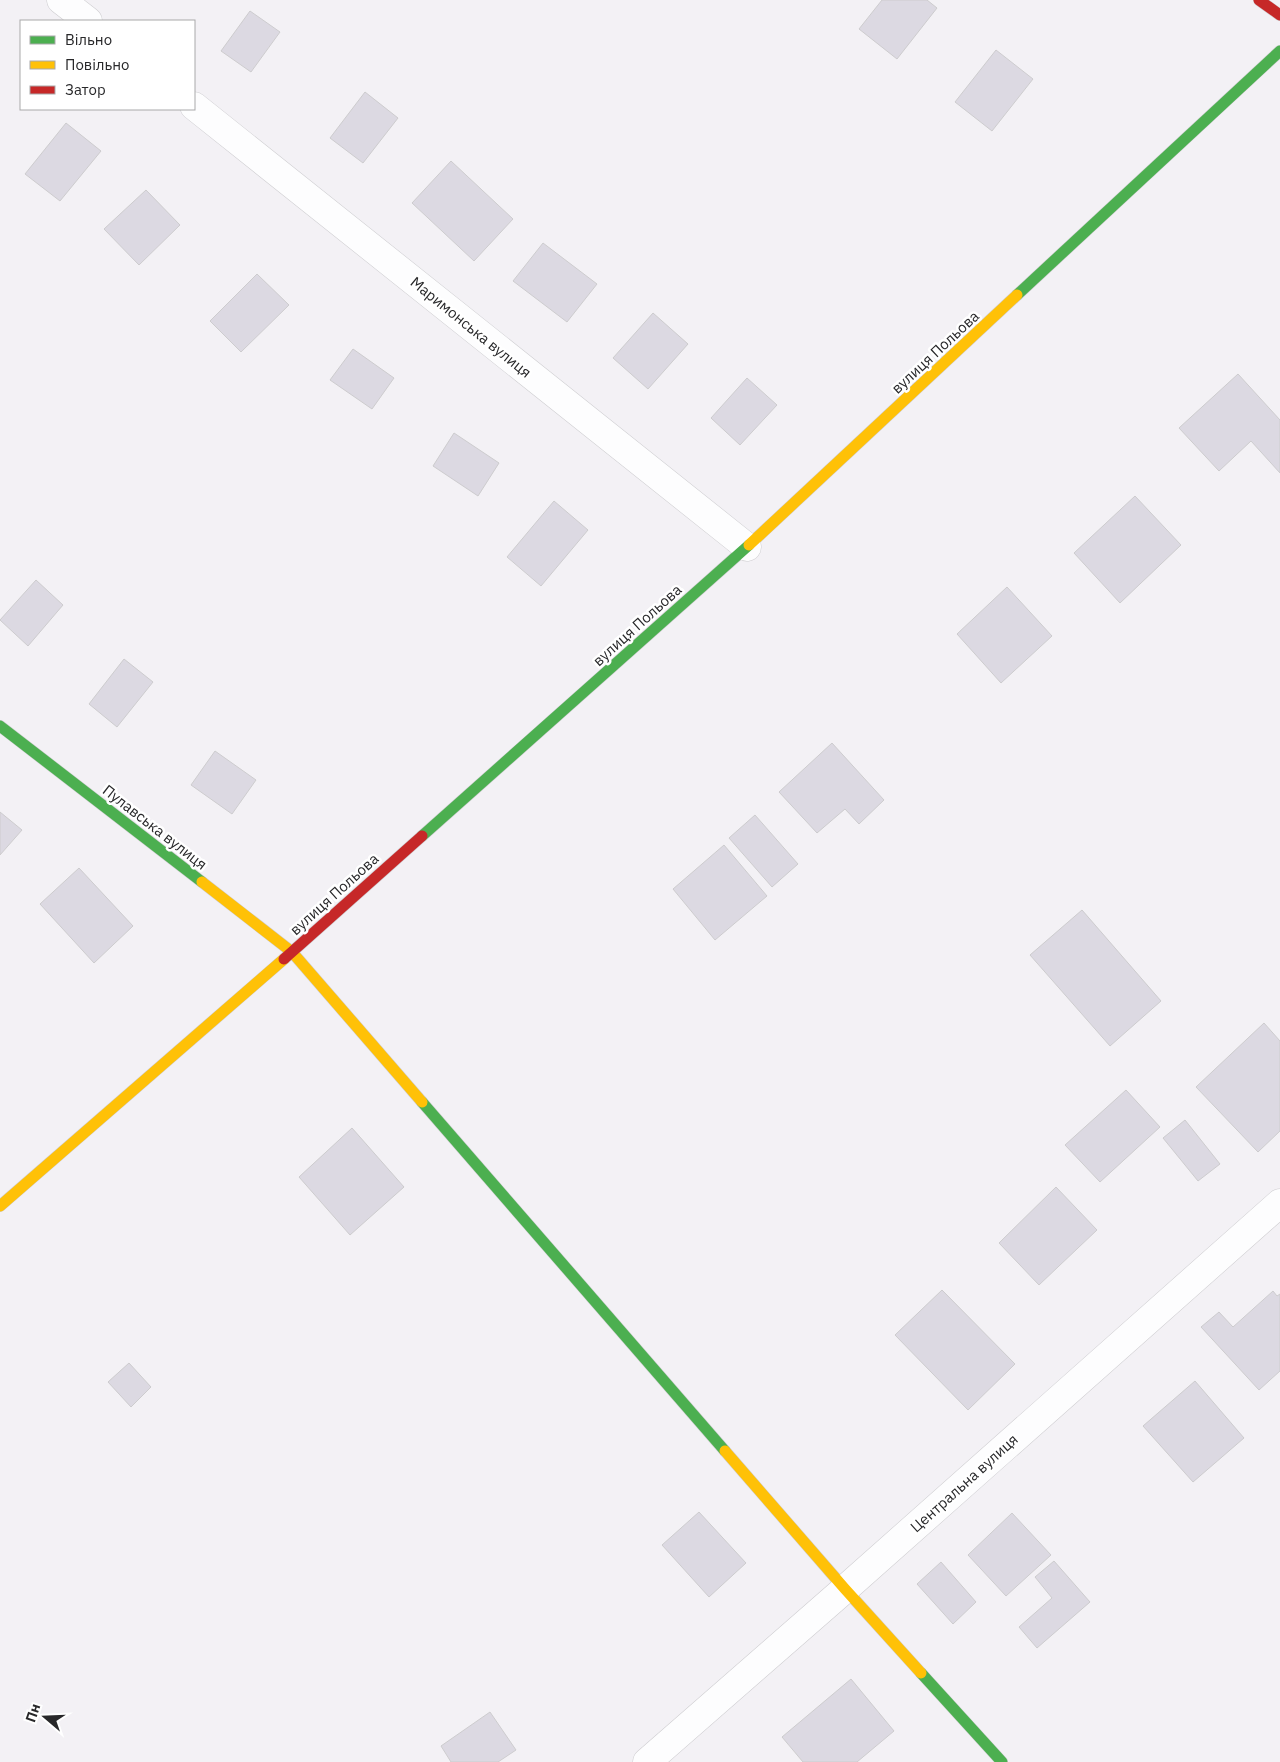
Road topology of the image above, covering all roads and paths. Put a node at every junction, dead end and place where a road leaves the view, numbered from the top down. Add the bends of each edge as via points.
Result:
1 (61, 0) edge
2 (1259, 0) edge
3 (1280, 15) edge
4 (87, 20) edge
5 (1280, 52) edge
6 (195, 107) edge
7 (747, 547) junction
8 (0, 726) edge
9 (292, 952) junction
10 (1280, 1203) edge
11 (0, 1206) edge
12 (844, 1590) junction
13 (647, 1762) edge
14 (1002, 1762) edge

1 - 4 street
2 - 3 street
5 - 7 street, вулиця Польова
6 - 7 street, Маримонська вулиця
7 - 9 street, вулиця Польова
8 - 9 street, Пулавська вулиця
9 - 11 street, вулиця Польова
9 - 12 street, Пулавська вулиця
10 - 12 street, Центральна вулиця
12 - 13 street, Центральна вулиця
12 - 14 street, Пулавська вулиця

